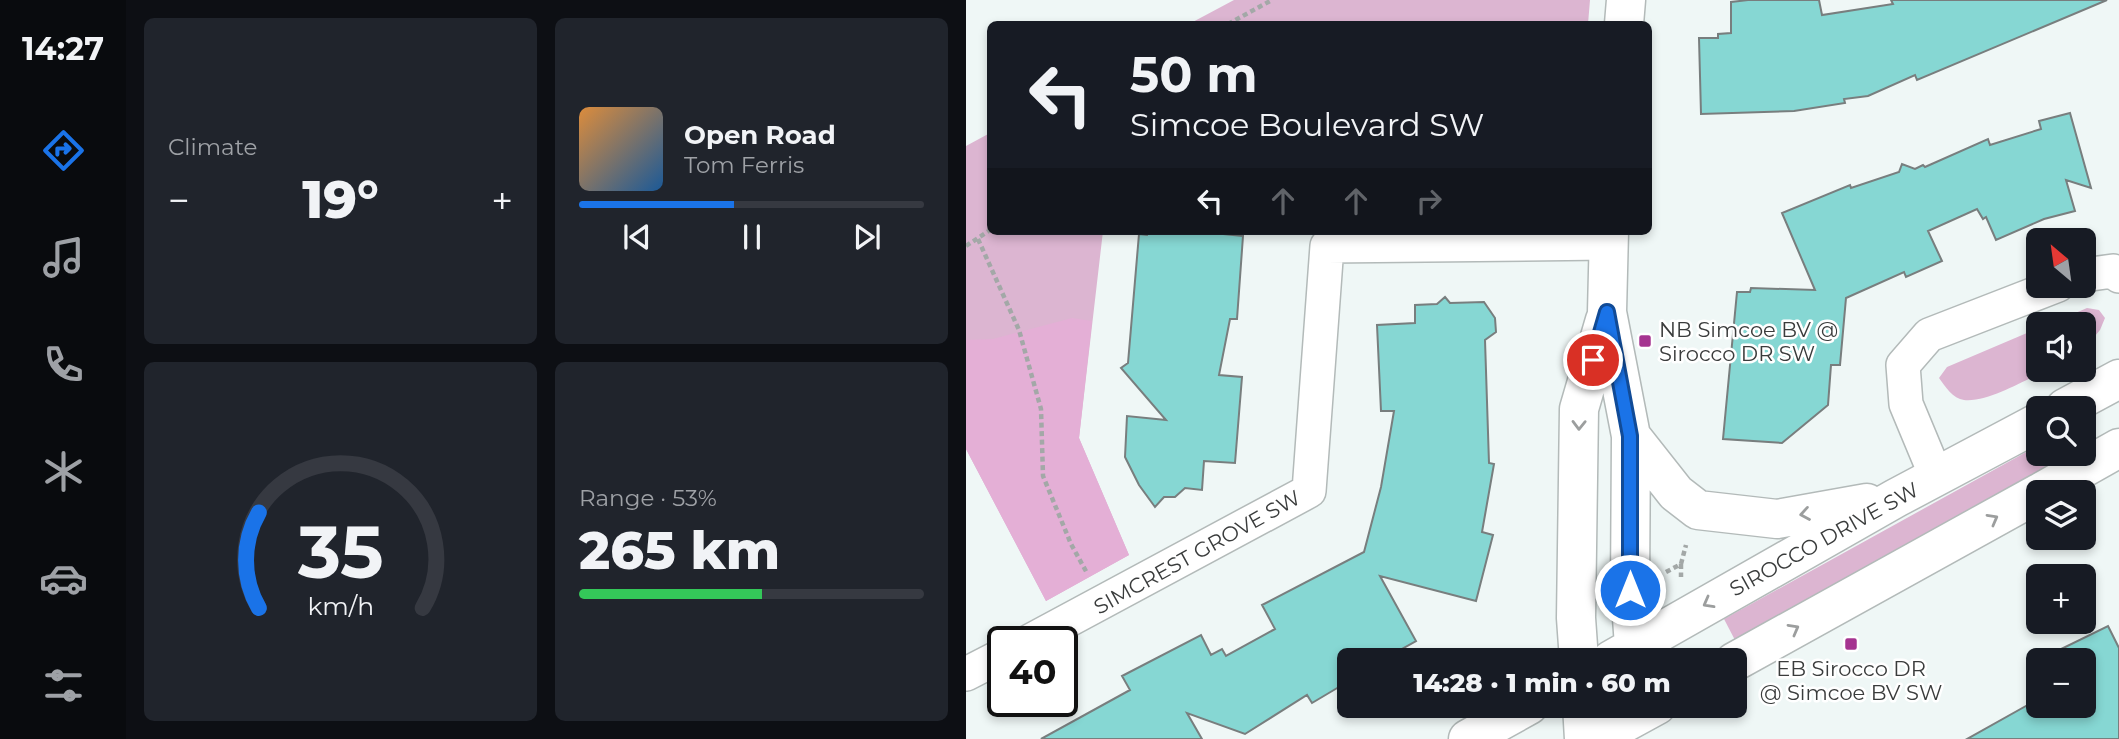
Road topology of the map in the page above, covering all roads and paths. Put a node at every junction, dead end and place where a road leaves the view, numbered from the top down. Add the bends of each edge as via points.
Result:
1 (1272, 0) edge
2 (1626, 0) edge
3 (1234, 21) edge
4 (1624, 21) edge
5 (987, 232) edge
6 (1609, 237) edge
7 (978, 239) junction
8 (966, 246) edge
9 (2096, 273) edge
10 (2119, 276) edge
11 (2026, 297) edge
12 (1607, 312) junction
13 (2119, 379) edge
14 (2087, 396) edge
15 (2026, 429) edge
16 (1630, 436) junction
17 (2119, 448) edge
18 (1936, 476) junction
19 (2062, 480) edge
20 (1896, 498) junction
21 (2026, 500) edge
22 (1688, 533) dead end
23 (1681, 564) junction
24 (1656, 577) dead end
25 (1681, 578) dead end
26 (1105, 602) junction
27 (1059, 626) edge
28 (1578, 648) edge
29 (1627, 648) edge
30 (1639, 648) edge
31 (1747, 655) edge
32 (987, 663) edge
33 (966, 674) edge
34 (1506, 718) edge
35 (1583, 718) edge
36 (1640, 718) edge
37 (1468, 739) edge
38 (1584, 739) edge
39 (1595, 739) edge

1 - 3 path
2 - 4 street
5 - 7 path
6 - 12 street
6 - 26 street, SIMCREST GROVE SW via 1327,246 1309,491
7 - 8 path
7 - 26 path via 1019,330 1041,409 1043,477 1071,544
9 - 10 street via 2113,271
11 - 18 street via 1929,335 1903,365 1906,404
12 - 16 street
12 -> 28 street via 1579,409
13 - 14 street
15 - 18 street, SIROCCO DRIVE SW
20 -> 16 street via 1777,519 1698,510 1676,493
16 - 29 street
17 - 19 street
18 - 20 street, SIROCCO DRIVE SW
20 -> 30 street, SIROCCO DRIVE SW
31 -> 21 street
22 - 23 path
23 - 24 path
23 - 25 path
26 - 27 street, SIMCREST GROVE SW
32 - 33 street
34 - 37 street
35 - 38 street
36 - 39 street

